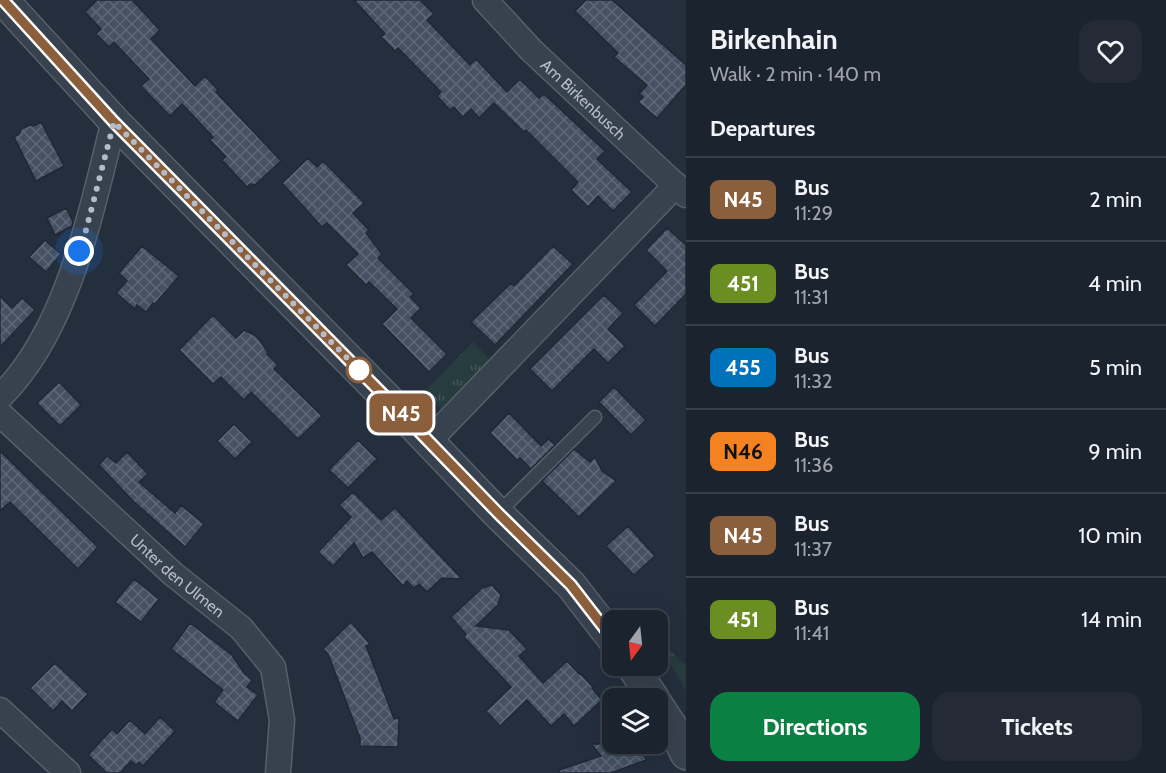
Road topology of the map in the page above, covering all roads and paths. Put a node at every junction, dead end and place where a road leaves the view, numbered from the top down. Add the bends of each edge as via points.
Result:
1 (3, 0) edge
2 (485, 0) edge
3 (114, 122) junction
4 (681, 190) edge
5 (4, 384) edge
6 (0, 414) edge
7 (595, 417) dead end
8 (428, 442) junction
9 (498, 513) junction
10 (602, 625) edge
11 (0, 710) edge
12 (668, 721) edge
13 (686, 754) edge
14 (68, 773) edge
15 (278, 773) edge

1 - 3 street
2 - 4 street, Am Birkenbusch via 531,50
3 - 5 street via 67,286 44,340
3 - 8 street
4 - 8 street
6 - 15 street, Unter den Ulmen via 173,574 241,628 273,667 282,720
7 - 9 lane
8 - 9 street
9 - 10 street via 571,585
11 - 14 street
12 - 13 street

